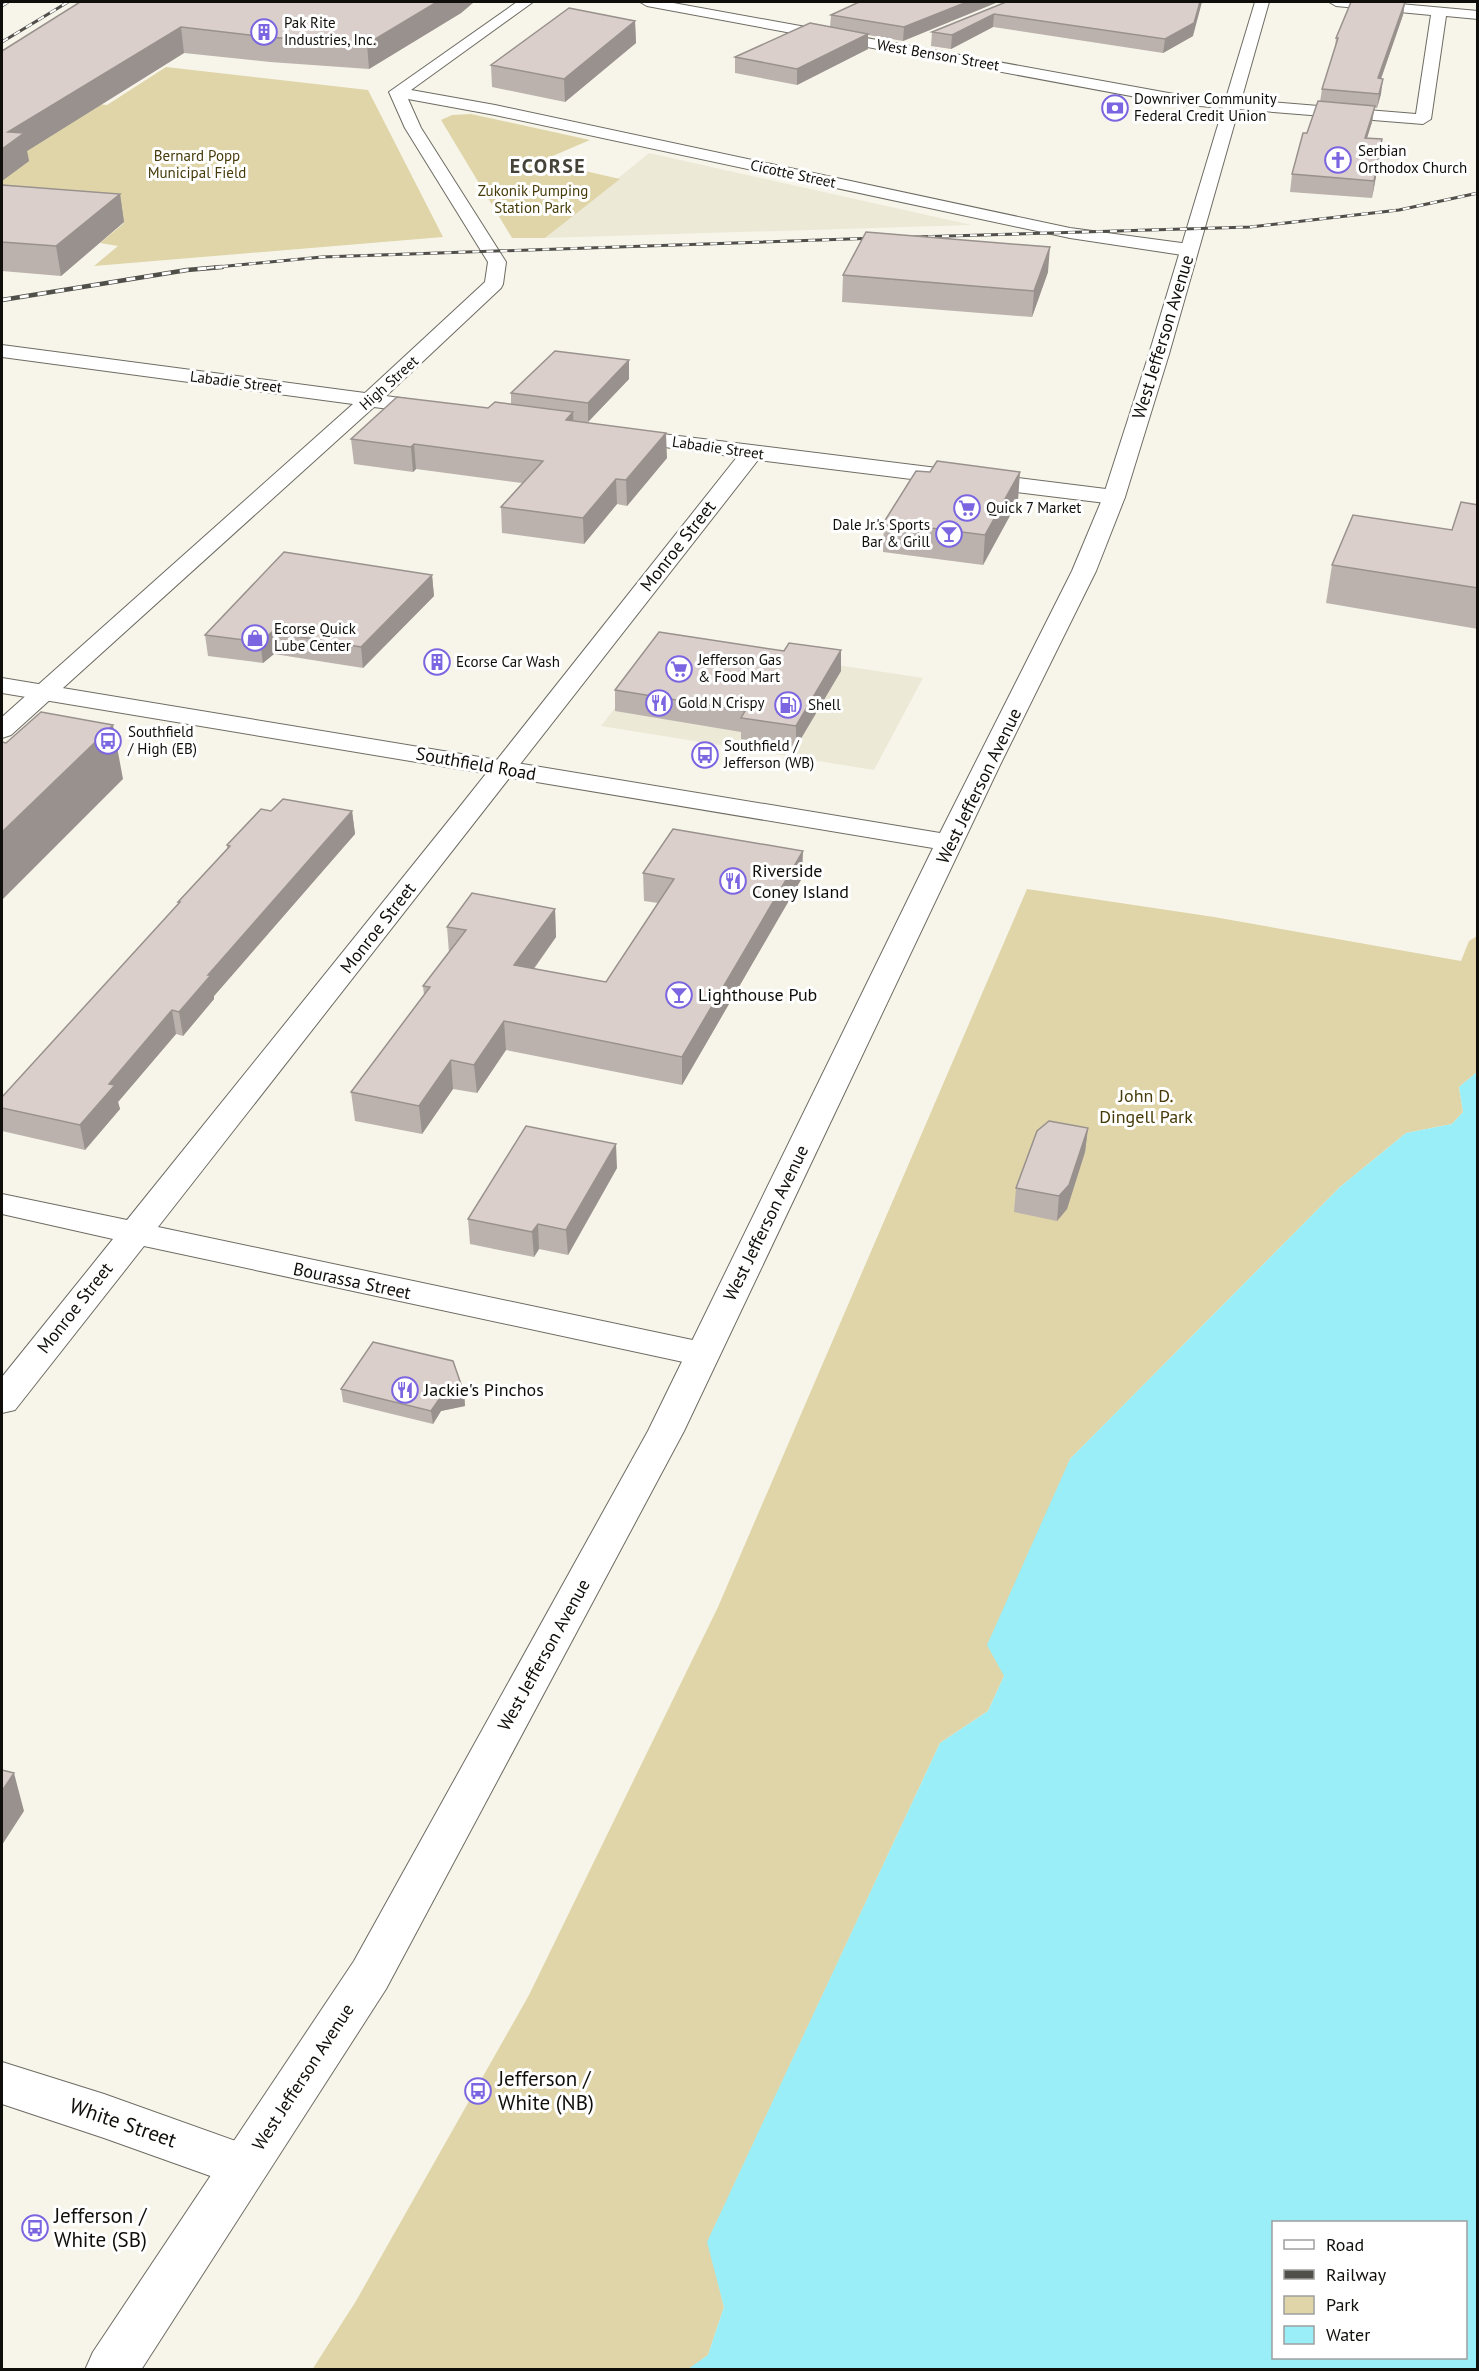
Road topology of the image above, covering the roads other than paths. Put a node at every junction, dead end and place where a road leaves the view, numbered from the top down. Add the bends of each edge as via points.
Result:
1 (526, 2) edge
2 (647, 2) edge
3 (722, 2) edge
4 (1262, 2) edge
5 (1336, 2) edge
6 (700, 11) junction
7 (1439, 12) junction
8 (1478, 15) edge
9 (923, 40) edge
10 (904, 49) junction
11 (398, 92) junction
12 (1230, 105) junction
13 (1189, 250) junction
14 (2, 351) edge
15 (33, 356) junction
16 (9, 372) dead end
17 (371, 400) junction
18 (452, 411) edge
19 (602, 432) edge
20 (752, 453) junction
21 (1114, 497) junction
22 (2, 686) edge
23 (44, 692) junction
24 (2, 730) edge
25 (503, 768) junction
26 (950, 843) junction
27 (2, 1204) edge
28 (134, 1234) junction
29 (702, 1354) junction
30 (2, 1401) edge
31 (2, 2083) edge
32 (244, 2166) junction
33 (111, 2370) edge

1 - 11 street
2 - 6 street, West Benson Street
3 - 6 street
4 - 12 street, West Jefferson Avenue
5 - 7 street
6 - 10 street, West Benson Street
7 - 8 street
7 - 12 street, West Benson Street via 1423,118
9 - 10 street
10 - 12 street, West Benson Street via 1174,99
11 - 13 street, Cicotte Street via 1070,233
11 - 17 street, High Street via 413,128 497,262 496,274 488,292
12 - 13 street, West Jefferson Avenue
13 - 21 street, West Jefferson Avenue
14 - 15 street, Labadie Street
15 - 16 street
15 - 17 street, Labadie Street
17 - 18 street, Labadie Street
17 - 23 street, High Street
19 - 20 street, Labadie Street
20 - 21 street, Labadie Street
20 - 25 street, Monroe Street
21 - 26 street, West Jefferson Avenue via 1084,571
22 - 23 street, Southfield Road
23 - 24 street, High Street
23 - 25 street, Southfield Road
25 - 26 street, Southfield Road
25 - 28 street, Monroe Street
26 - 29 street, West Jefferson Avenue
27 - 28 street, Bourassa Street
28 - 29 street, Bourassa Street
28 - 30 street, Monroe Street
29 - 32 street, West Jefferson Avenue via 666,1431 370,1975
31 - 32 street, White Street
32 - 33 street, West Jefferson Avenue

